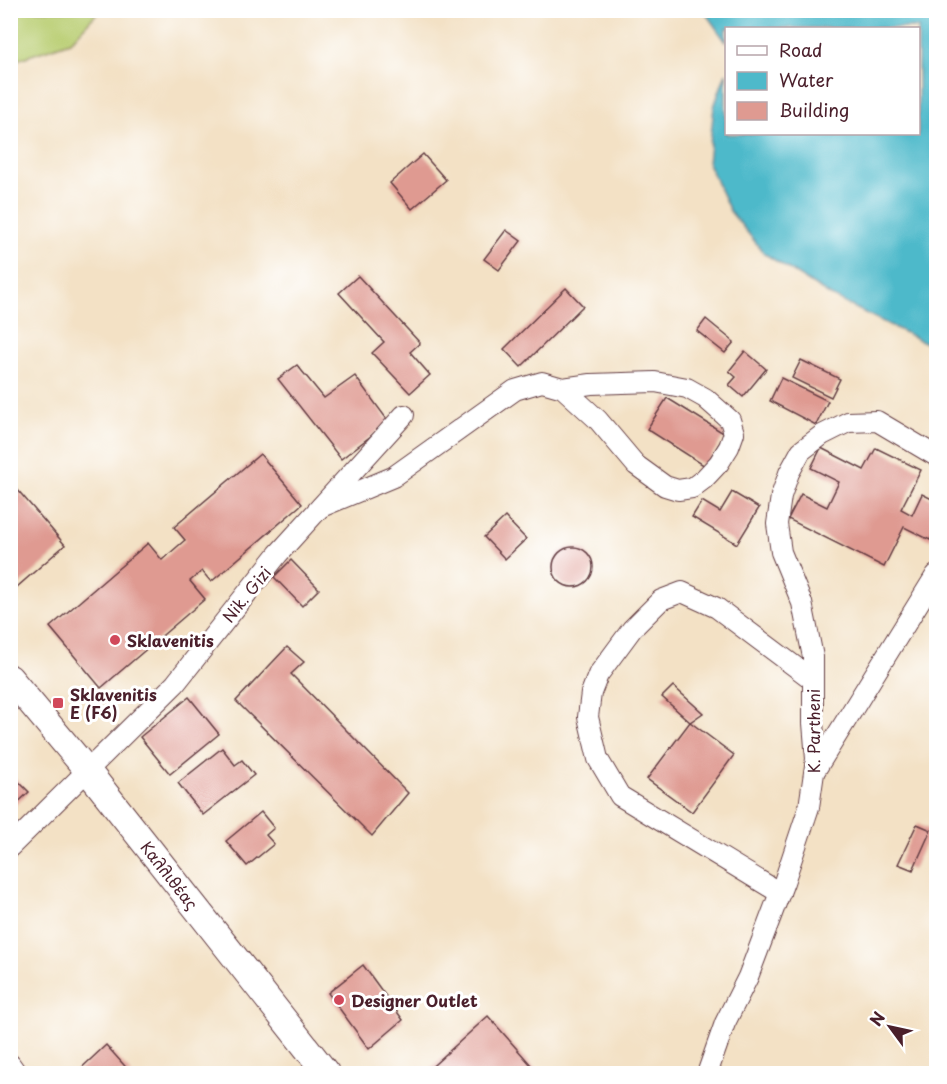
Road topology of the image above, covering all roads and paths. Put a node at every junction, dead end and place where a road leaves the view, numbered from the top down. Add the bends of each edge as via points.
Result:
1 (563, 388) junction
2 (404, 416) dead end
3 (936, 456) edge
4 (321, 507) junction
5 (936, 575) edge
6 (10, 678) edge
7 (813, 680) junction
8 (87, 770) junction
9 (814, 772) junction
10 (10, 847) edge
11 (780, 893) junction
12 (10, 1064) edge
13 (17, 1074) edge
14 (327, 1074) edge
15 (707, 1074) edge

1 - 1 street via 598,420 636,465 665,486 678,490 692,488 704,479 719,464 734,434 730,420 687,388 655,382
1 - 4 street via 542,382 515,390 393,477
2 - 4 street, Nik. Gizi
3 - 7 street, K. Partheni via 877,421 848,422 801,451 783,489 777,524 781,552 802,603 813,657
4 - 8 street, Nik. Gizi via 278,554 175,684
5 - 9 street
6 - 8 main road, Καλλιθέας
7 - 9 street, K. Partheni
7 - 11 street via 717,608 682,592 661,600 632,629 598,675 591,693 588,717 598,759 620,796
8 - 10 street, Nik. Gizi
8 - 14 main road, Καλλιθέας
9 - 11 street, K. Partheni via 809,807
11 - 15 street, K. Partheni
12 - 13 street

